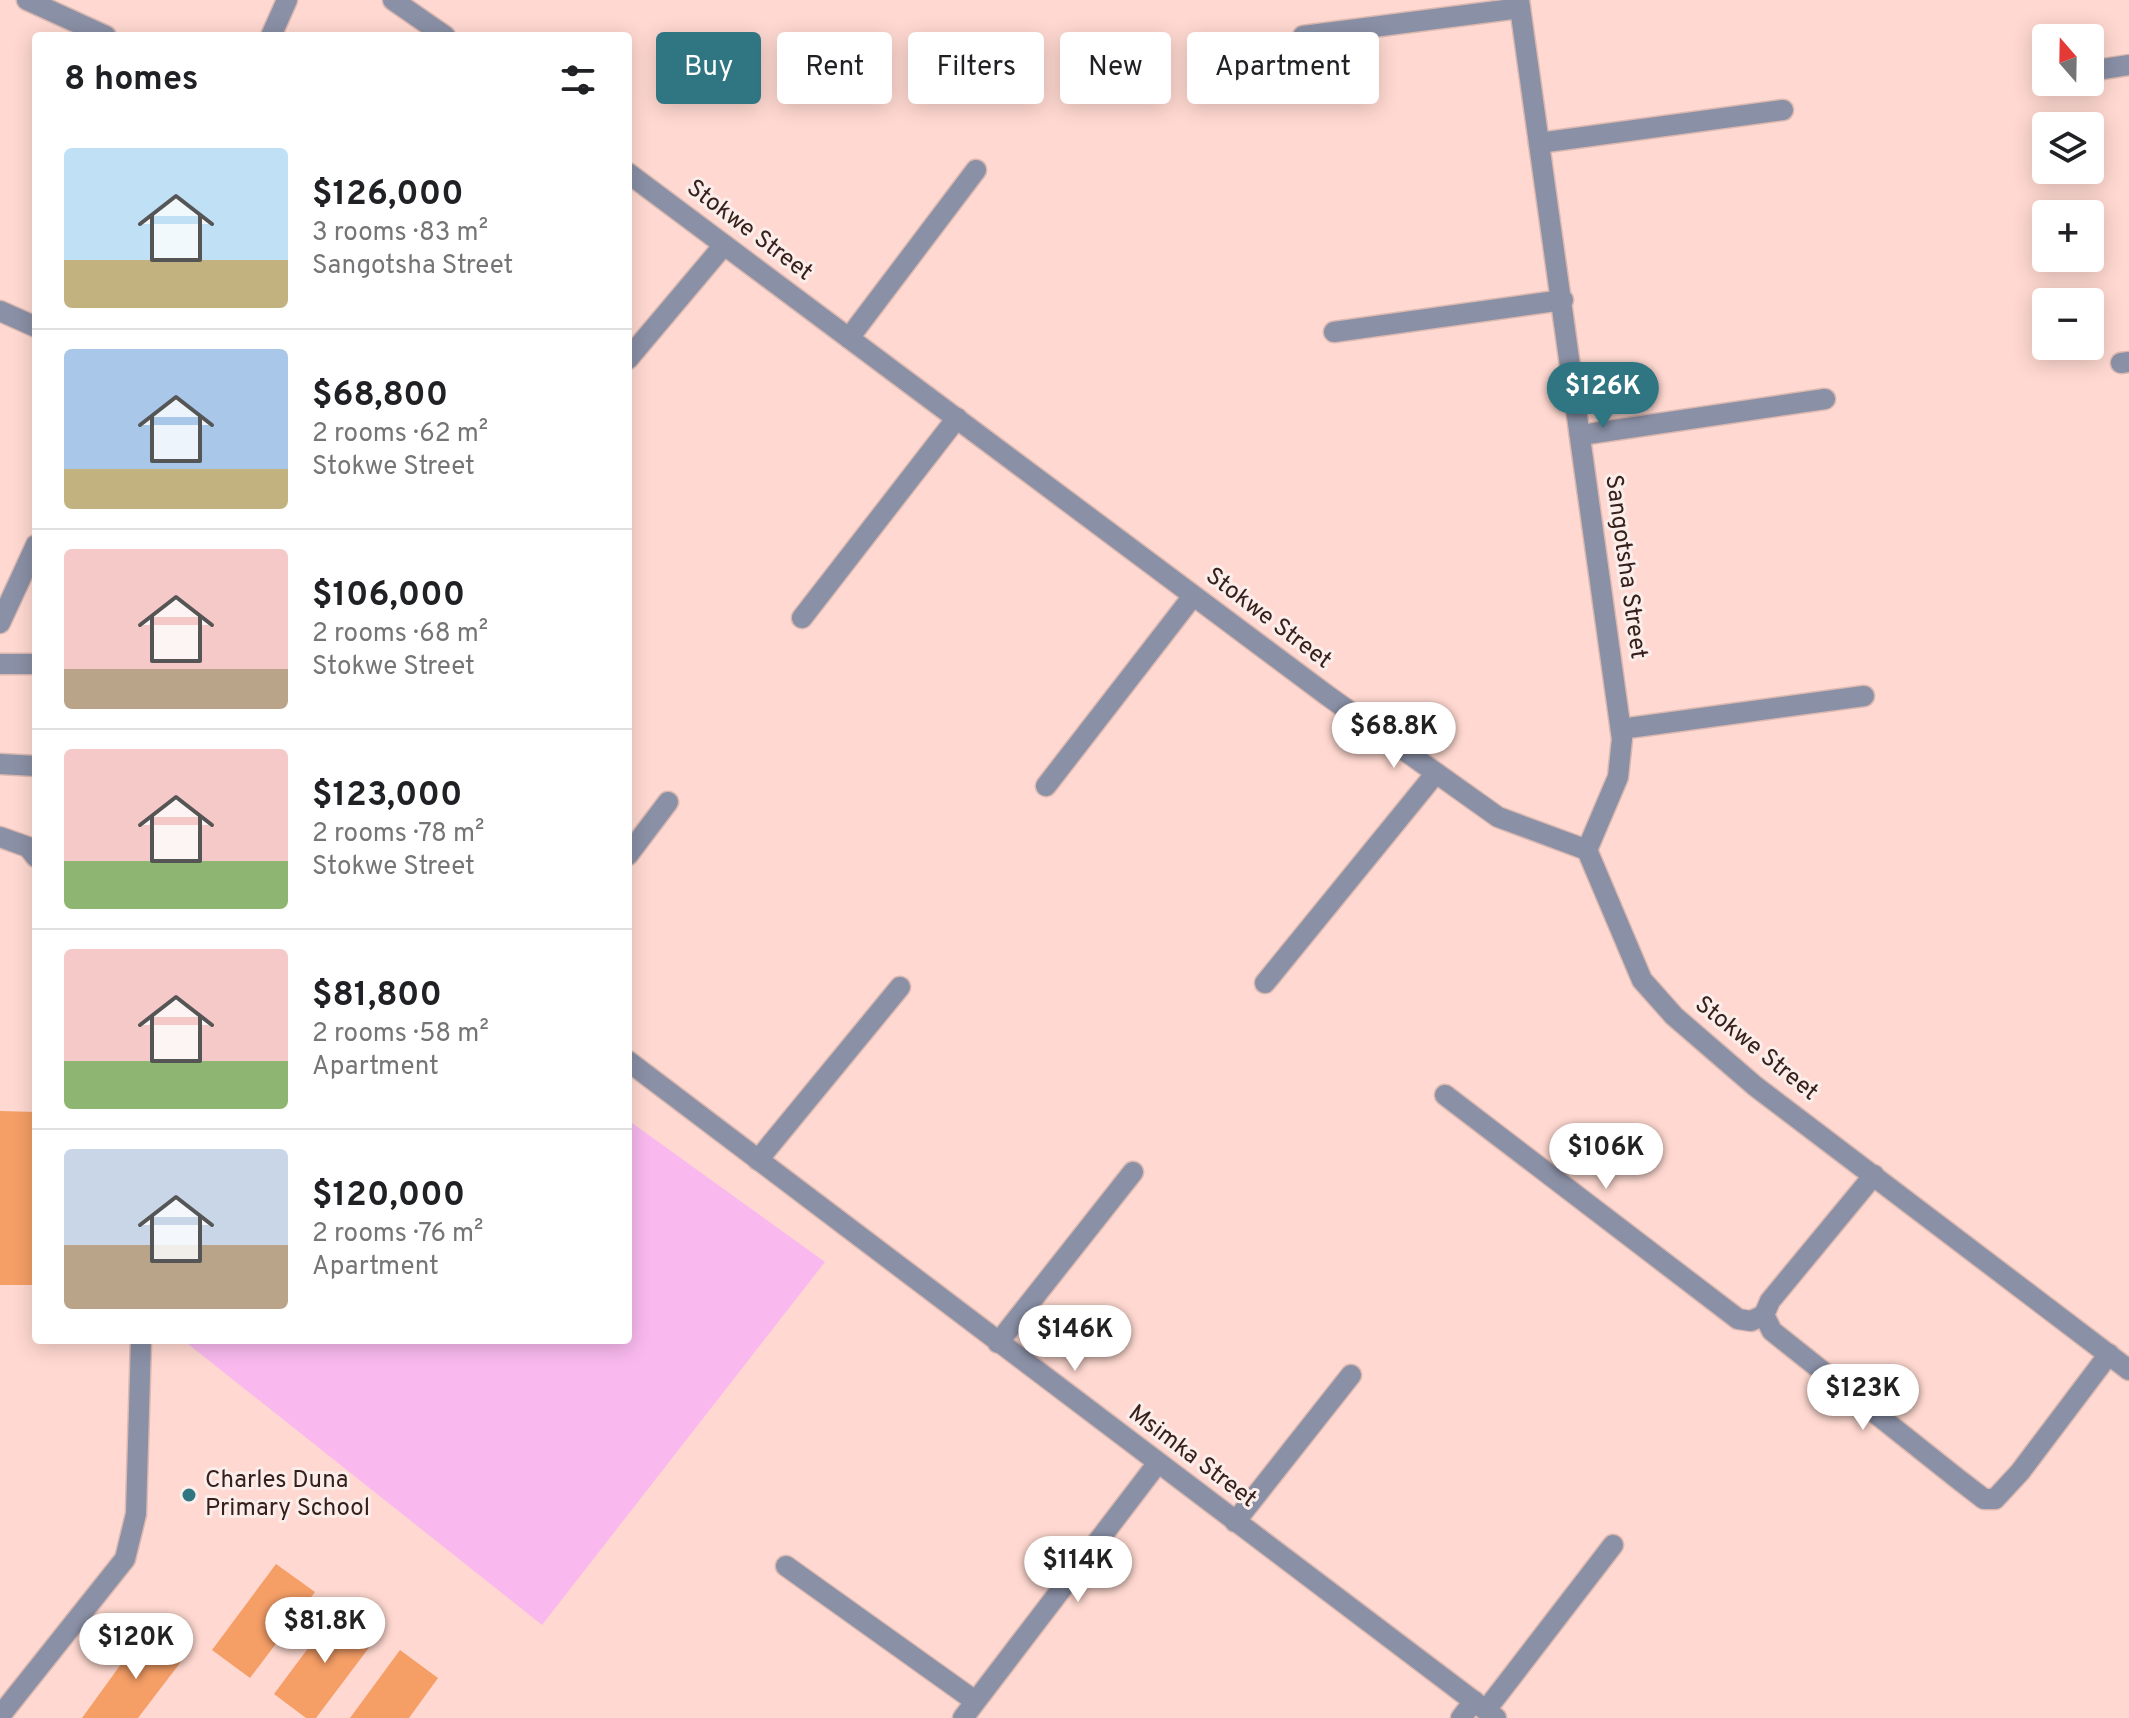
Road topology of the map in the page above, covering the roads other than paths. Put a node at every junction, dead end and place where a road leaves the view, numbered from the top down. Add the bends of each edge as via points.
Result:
1 (27, 0) edge
2 (287, 0) edge
3 (393, 0) edge
4 (1520, 4) edge
5 (97, 32) edge
6 (273, 32) edge
7 (439, 32) edge
8 (1330, 32) edge
9 (2129, 65) edge
10 (2104, 69) edge
11 (1783, 110) dead end
12 (1539, 143) junction
13 (976, 170) dead end
14 (632, 176) edge
15 (724, 245) junction
16 (1563, 300) junction
17 (0, 311) edge
18 (32, 325) edge
19 (1334, 332) dead end
20 (849, 338) junction
21 (632, 354) edge
22 (1825, 399) dead end
23 (957, 418) junction
24 (1581, 435) junction
25 (32, 554) edge
26 (1193, 596) junction
27 (802, 618) dead end
28 (0, 623) edge
29 (0, 664) edge
30 (32, 664) edge
31 (1864, 696) dead end
32 (1621, 729) junction
33 (0, 764) edge
34 (32, 766) edge
35 (1436, 773) junction
36 (1046, 786) dead end
37 (668, 802) dead end
38 (0, 837) edge
39 (632, 850) edge
40 (1587, 850) junction
41 (32, 852) edge
42 (1265, 983) dead end
43 (900, 987) dead end
44 (632, 1064) edge
45 (1445, 1095) dead end
46 (758, 1160) junction
47 (1133, 1172) dead end
48 (1874, 1175) junction
49 (1764, 1315) junction
50 (998, 1343) junction
51 (141, 1344) edge
52 (2109, 1354) junction
53 (2129, 1370) edge
54 (1351, 1375) dead end
55 (1157, 1464) junction
56 (1235, 1522) junction
57 (1613, 1545) dead end
58 (786, 1566) dead end
59 (969, 1710) edge
60 (1485, 1710) edge
61 (0, 1716) edge
62 (1461, 1718) edge

1 - 5 street
2 - 6 street
3 - 7 street
4 - 8 street
4 - 12 street, Sangotsha Street
9 - 10 street
11 - 12 street
12 - 16 street, Sangotsha Street
13 - 20 street
14 - 15 street, Stokwe Street
15 - 20 street, Stokwe Street
15 - 21 street
16 - 19 street
16 - 24 street, Sangotsha Street
17 - 18 street
20 - 23 street, Stokwe Street
22 - 24 street
23 - 26 street, Stokwe Street
23 - 27 street
24 - 32 street, Sangotsha Street
25 - 28 street
26 - 35 street, Stokwe Street
26 - 36 street
29 - 30 street
31 - 32 street
32 - 40 street, Sangotsha Street via 1618,777
33 - 34 street
35 - 40 street, Stokwe Street via 1498,817
35 - 42 street
37 - 39 street
38 - 41 street
40 - 48 street, Stokwe Street via 1636,969 1658,999 1755,1086
43 - 46 street
44 - 46 street, Msimka Street
45 - 49 street via 1738,1319
46 - 50 street, Msimka Street
47 - 50 street
48 - 49 street
48 - 52 street, Stokwe Street
49 - 52 street via 1772,1331 1984,1499 1995,1499 2020,1472
50 - 55 street, Msimka Street
51 - 61 street via 136,1514 125,1559
52 - 53 street, Stokwe Street
54 - 56 street
55 - 56 street, Msimka Street
55 - 59 street
56 - 60 street, Msimka Street
57 - 60 street
58 - 59 street
60 - 62 street

